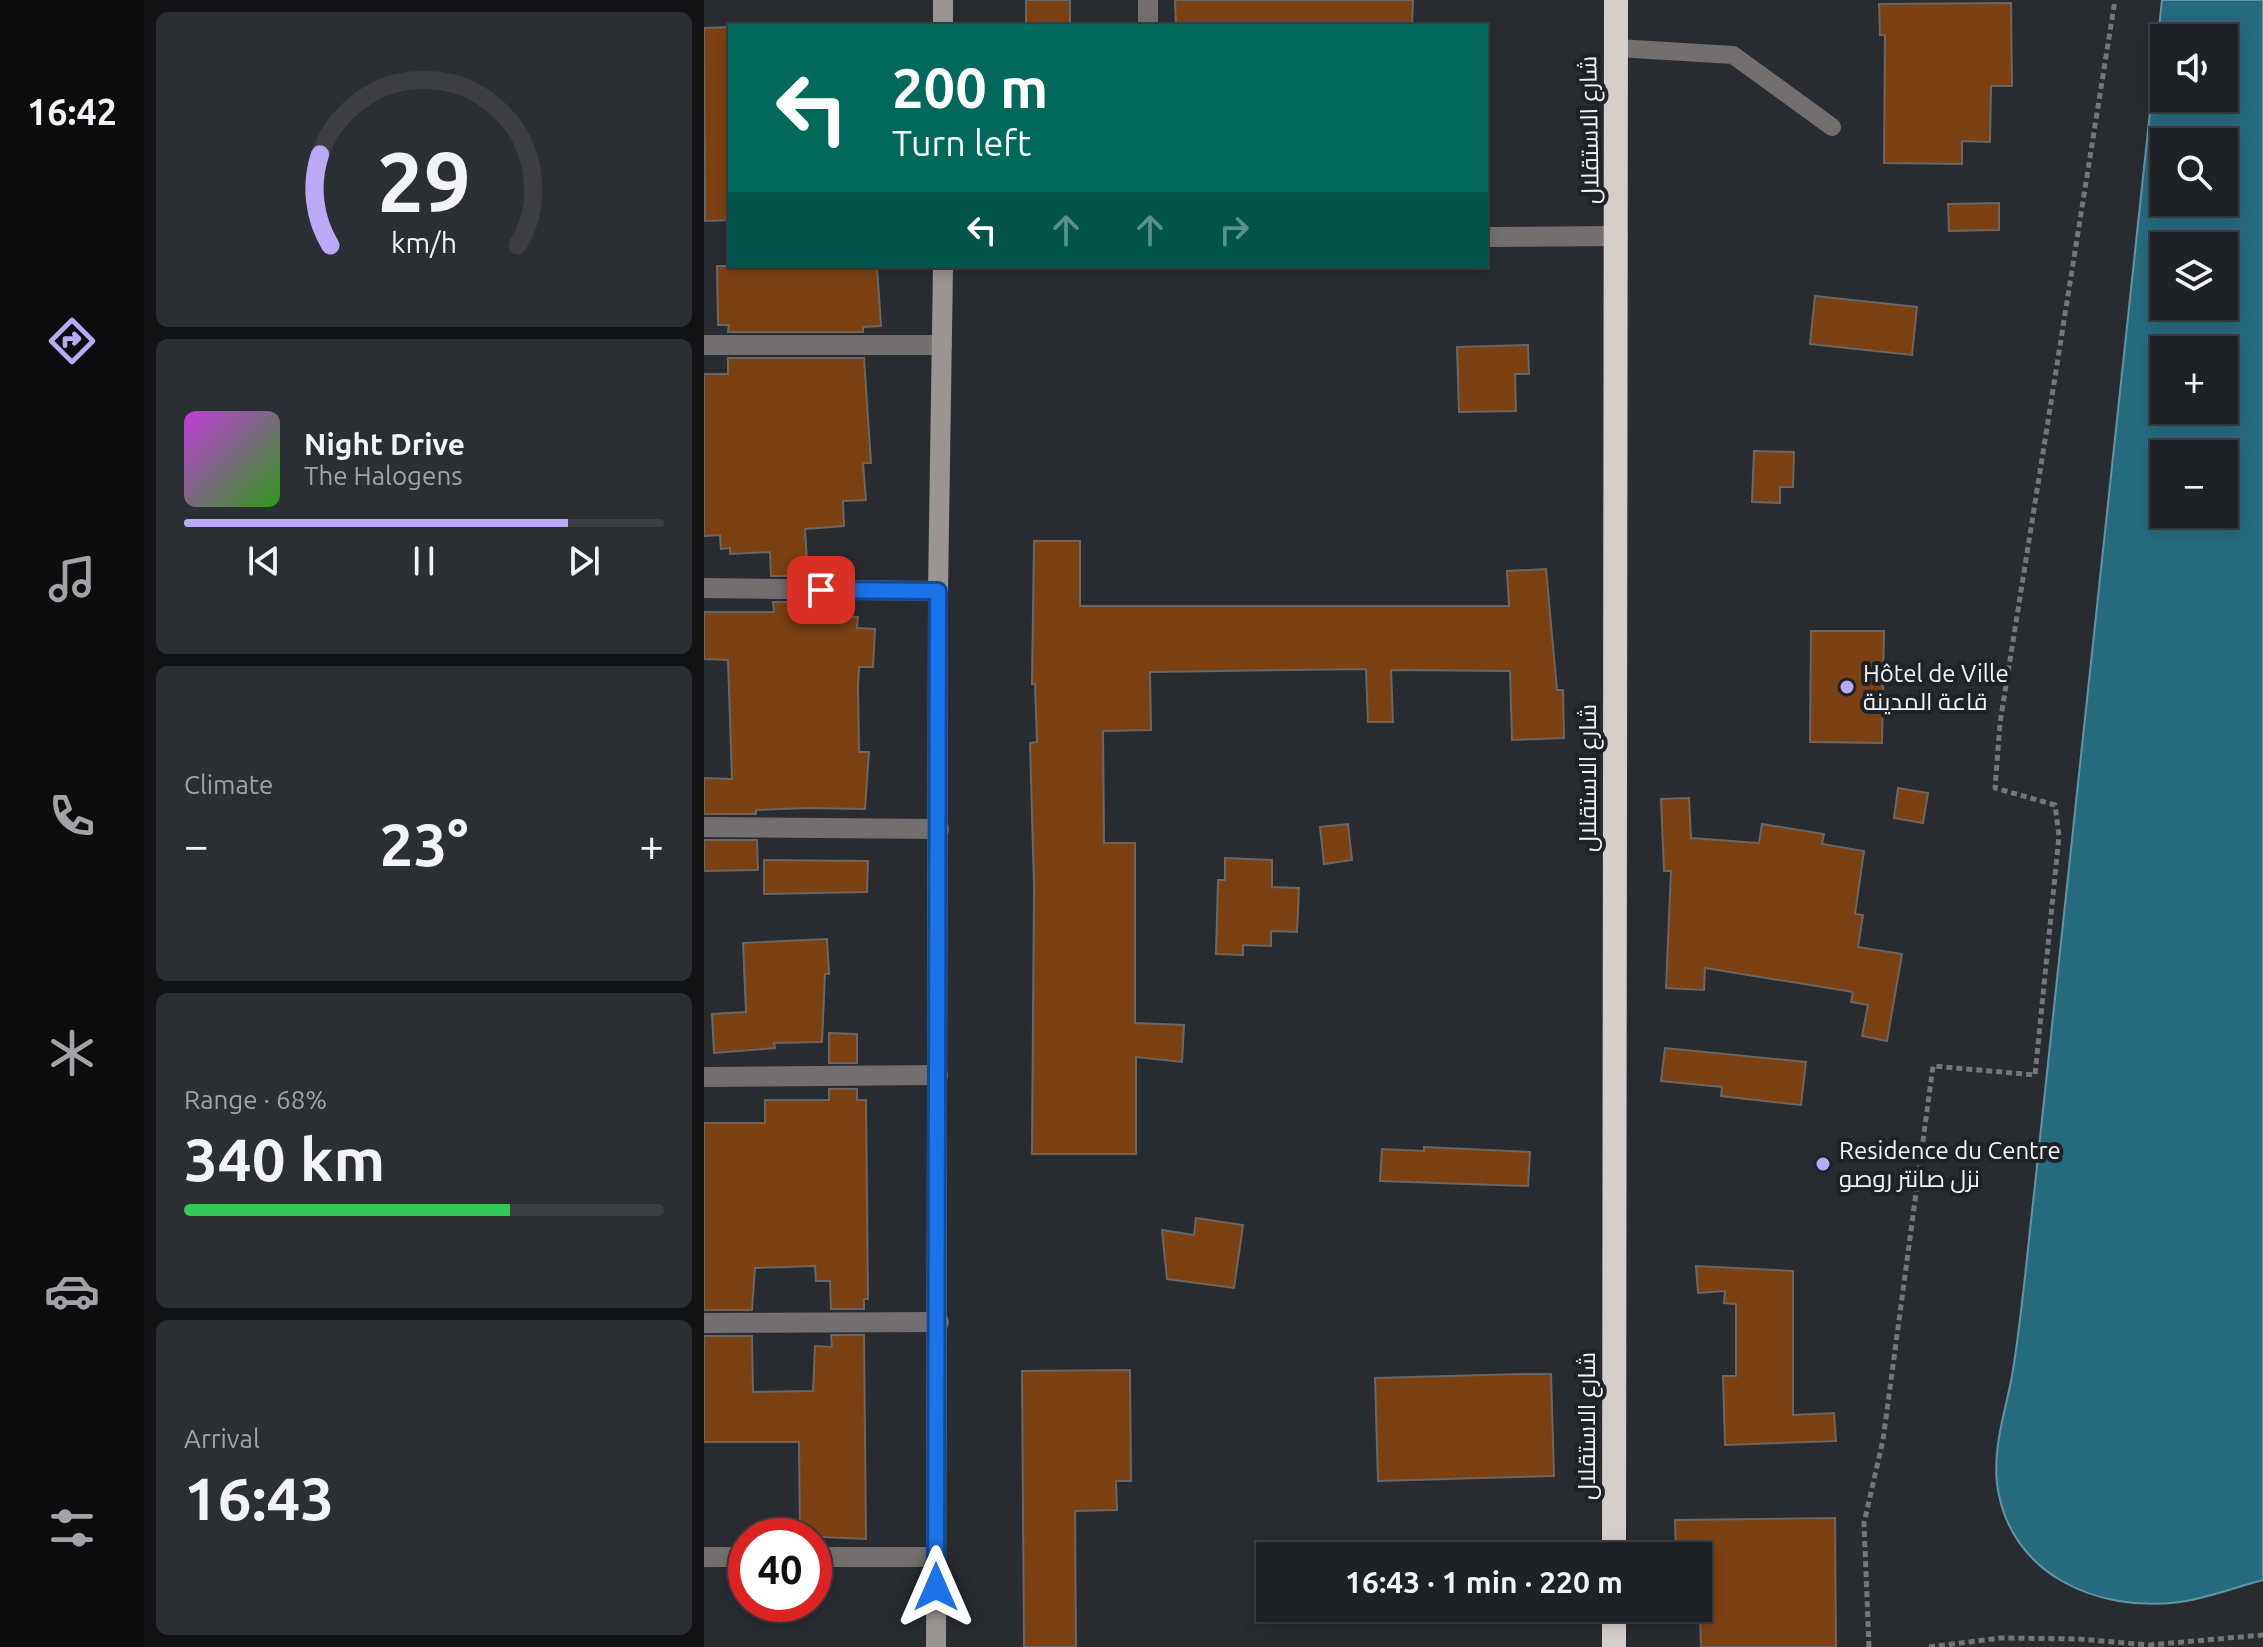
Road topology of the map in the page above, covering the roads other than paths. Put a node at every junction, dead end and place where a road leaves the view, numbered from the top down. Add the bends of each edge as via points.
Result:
1 (943, 0) edge
2 (1148, 0) edge
3 (1616, 0) edge
4 (943, 24) edge
5 (1148, 24) edge
6 (1617, 48) junction
7 (1832, 127) dead end
8 (1618, 236) junction
9 (1488, 237) edge
10 (943, 268) edge
11 (704, 345) edge
12 (942, 345) junction
13 (704, 588) edge
14 (938, 591) junction
15 (704, 827) edge
16 (939, 829) junction
17 (938, 1075) junction
18 (704, 1077) edge
19 (939, 1322) junction
20 (704, 1323) edge
21 (1614, 1542) edge
22 (704, 1557) edge
23 (728, 1557) edge
24 (832, 1557) edge
25 (936, 1557) junction
26 (1614, 1622) edge
27 (936, 1647) edge
28 (1614, 1647) edge

1 - 4 street
2 - 5 street
3 - 6 highway, شارع الاستقلال
6 - 7 lane via 1733,55
6 - 8 highway, شارع الاستقلال
8 - 9 street
8 - 21 highway, شارع الاستقلال
10 - 12 street
11 - 12 street
12 - 14 street
13 - 14 street
14 - 16 street
15 - 16 street
16 - 17 street
17 - 18 street
17 - 19 street
19 - 20 street
19 - 25 street
22 - 23 street
24 - 25 street
25 - 27 street
26 - 28 highway

